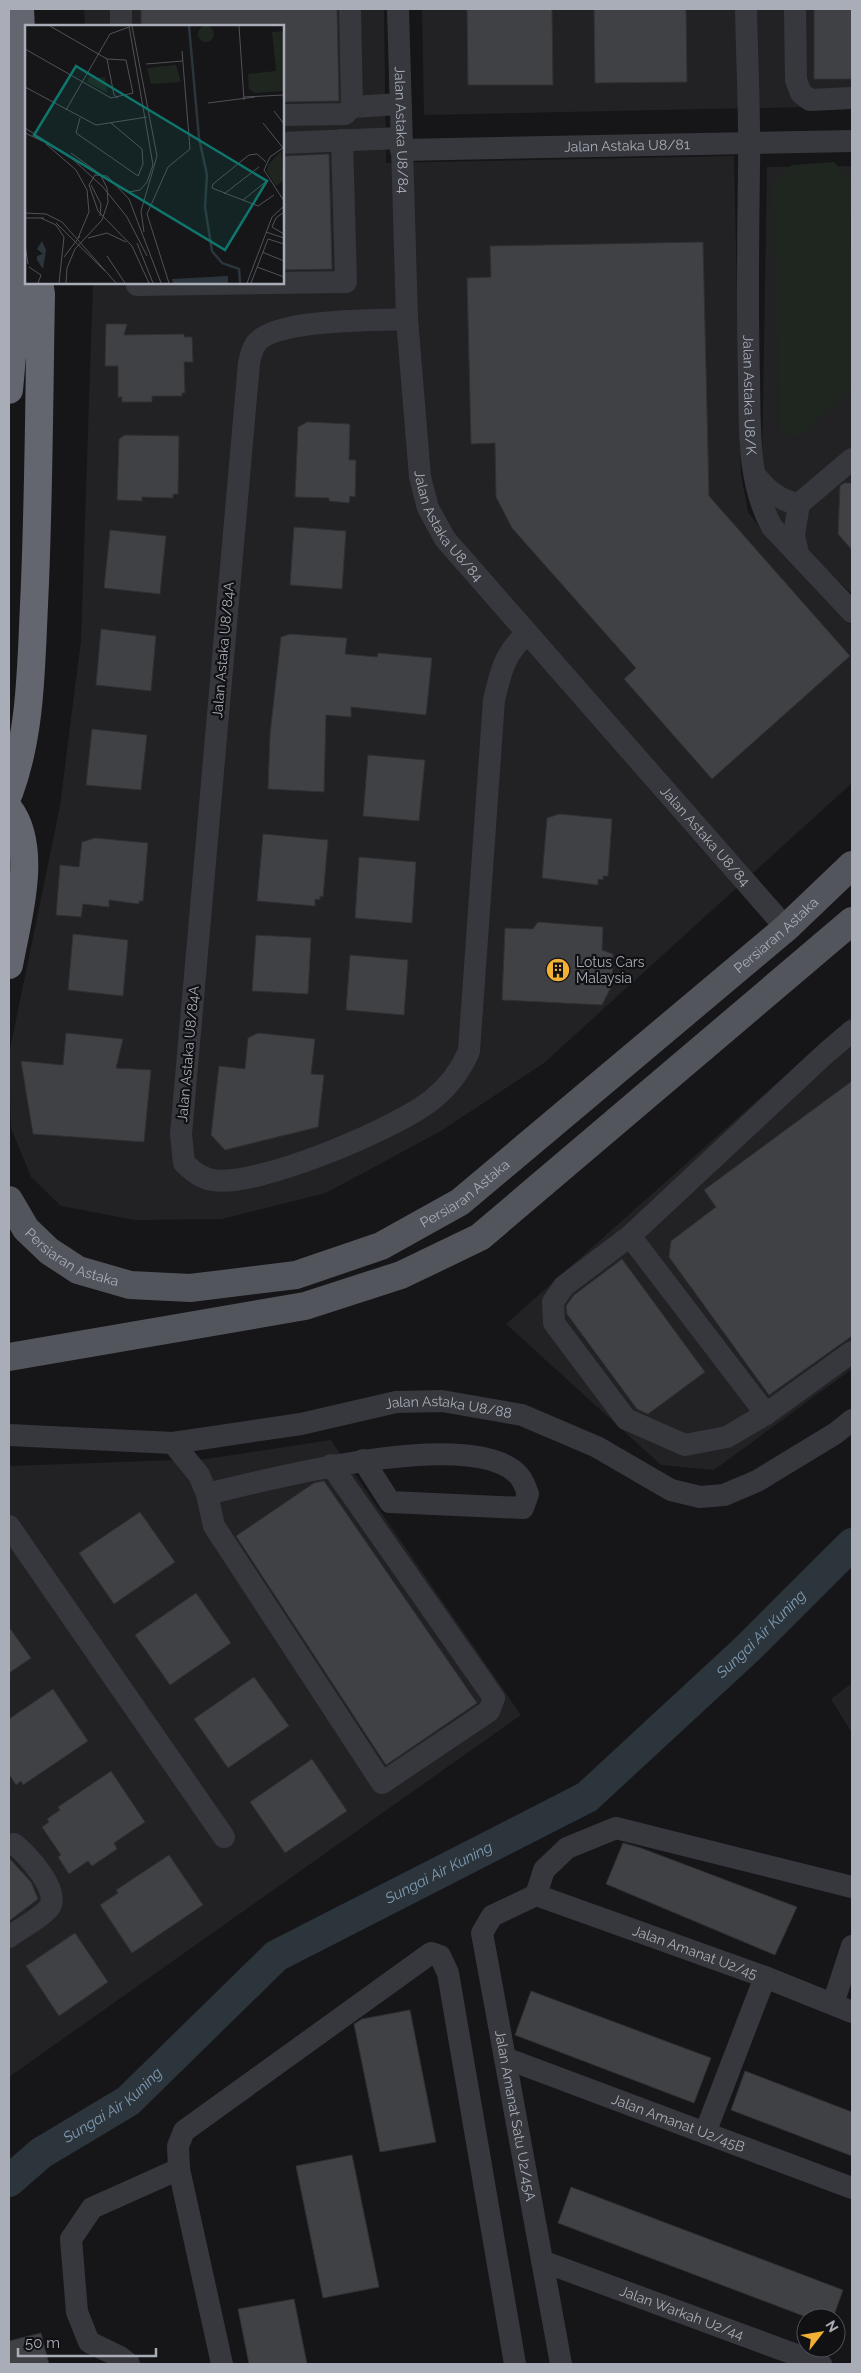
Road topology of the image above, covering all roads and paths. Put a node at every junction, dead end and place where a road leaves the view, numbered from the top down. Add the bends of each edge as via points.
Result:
1 (20, 9) edge
2 (121, 9) edge
3 (350, 9) edge
4 (398, 9) edge
5 (746, 9) edge
6 (795, 9) edge
7 (121, 25) edge
8 (852, 98) edge
9 (400, 104) junction
10 (352, 107) junction
11 (284, 114) edge
12 (342, 140) junction
13 (852, 141) edge
14 (750, 142) junction
15 (284, 143) edge
16 (401, 144) junction
17 (24, 205) edge
18 (284, 283) edge
19 (39, 284) edge
20 (137, 284) edge
21 (207, 284) edge
22 (407, 319) junction
23 (9, 390) edge
24 (852, 459) edge
25 (755, 474) junction
26 (799, 504) junction
27 (798, 554) junction
28 (850, 605) edge
29 (526, 634) junction
30 (9, 793) edge
31 (9, 809) edge
32 (852, 865) edge
33 (852, 919) edge
34 (786, 928) junction
35 (9, 965) edge
36 (852, 1031) edge
37 (9, 1200) edge
38 (630, 1236) junction
39 (852, 1352) edge
40 (9, 1357) edge
41 (766, 1414) junction
42 (852, 1420) edge
43 (9, 1435) edge
44 (173, 1443) junction
45 (363, 1460) junction
46 (331, 1465) junction
47 (207, 1494) junction
48 (9, 1526) edge
49 (224, 1837) dead end
50 (9, 1845) edge
51 (852, 1887) edge
52 (536, 1895) junction
53 (9, 1937) edge
54 (852, 1946) edge
55 (765, 1977) junction
56 (842, 2008) edge
57 (505, 2058) junction
58 (704, 2133) junction
59 (180, 2169) junction
60 (852, 2188) edge
61 (542, 2261) junction
62 (129, 2364) edge
63 (222, 2364) edge
64 (515, 2364) edge
65 (561, 2364) edge
66 (821, 2364) edge

1 - 17 highway
2 - 7 street
3 - 10 street
4 - 9 street, Jalan Astaka U8/84
5 - 14 street, Jalan Astaka U8/K
6 - 8 street via 796,80 801,93 810,100
9 - 10 street
9 - 16 street, Jalan Astaka U8/84
10 - 11 street via 345,114
12 - 15 street, Jalan Astaka U8/81
12 - 16 street, Jalan Astaka U8/81
12 - 18 street via 346,282
13 - 14 street, Jalan Astaka U8/81
14 - 16 street, Jalan Astaka U8/81
14 - 25 street, Jalan Astaka U8/K via 747,309 751,447
16 - 22 street, Jalan Astaka U8/84
17 - 23 highway
19 - 30 highway via 31,678 25,723
20 - 21 street
22 - 29 street, Jalan Astaka U8/84 via 420,477 428,508 445,539
22 - 29 street, Jalan Astaka U8/84A via 296,325 269,334 255,344 248,363 181,1134 184,1163 197,1175 214,1180 246,1178 335,1151 407,1116 432,1100 452,1082 463,1066 469,1051 494,700 502,666 511,649
24 - 26 street
25 - 26 street via 766,490
25 - 27 street, Jalan Astaka U8/K via 757,493 767,519 784,542
26 - 27 street via 794,535
27 - 28 street, Jalan Astaka U8/K
29 - 34 street, Jalan Astaka U8/84
31 - 35 highway via 23,837 23,890
32 - 34 main road, Persiaran Astaka
33 - 34 main road
33 - 40 main road via 480,1236 401,1275 304,1306
34 - 37 main road, Persiaran Astaka via 460,1202 381,1246 296,1275 190,1288 130,1285 78,1270 49,1251 26,1229
36 - 38 street
38 - 41 street
38 - 41 street via 564,1286 553,1302 554,1322 626,1419 685,1445 727,1437
39 - 41 street
42 - 44 street, Jalan Astaka U8/88 via 757,1481 724,1495 700,1497 671,1490 597,1447 522,1415 442,1401 396,1402 301,1424
43 - 44 street, Jalan Astaka U8/88
44 - 47 street via 200,1475
45 - 45 street via 424,1455 478,1457 505,1466 520,1477 528,1494 523,1508 390,1502
45 - 46 street
46 - 47 street
46 - 47 street via 494,1698 489,1711 382,1783 214,1526
48 - 49 street
50 - 53 street via 14,1844 23,1850 50,1888 52,1899 49,1909
51 - 52 street via 616,1828 567,1848 544,1870
52 - 55 street, Jalan Amanat U2/45
52 - 57 street, Jalan Amanat Satu U2/45A via 492,1916 482,1933
54 - 56 street
55 - 56 street, Jalan Amanat U2/45
55 - 58 street
57 - 58 street, Jalan Amanat U2/45B
57 - 61 street, Jalan Amanat Satu U2/45A
58 - 60 street, Jalan Amanat U2/45B
59 - 62 street via 92,2208 71,2239 77,2312 89,2342
59 - 63 street
59 - 64 street via 178,2146 184,2131 431,1953 440,1956 448,1973
61 - 65 street, Jalan Amanat Satu U2/45A
61 - 66 street, Jalan Warkah U2/44

